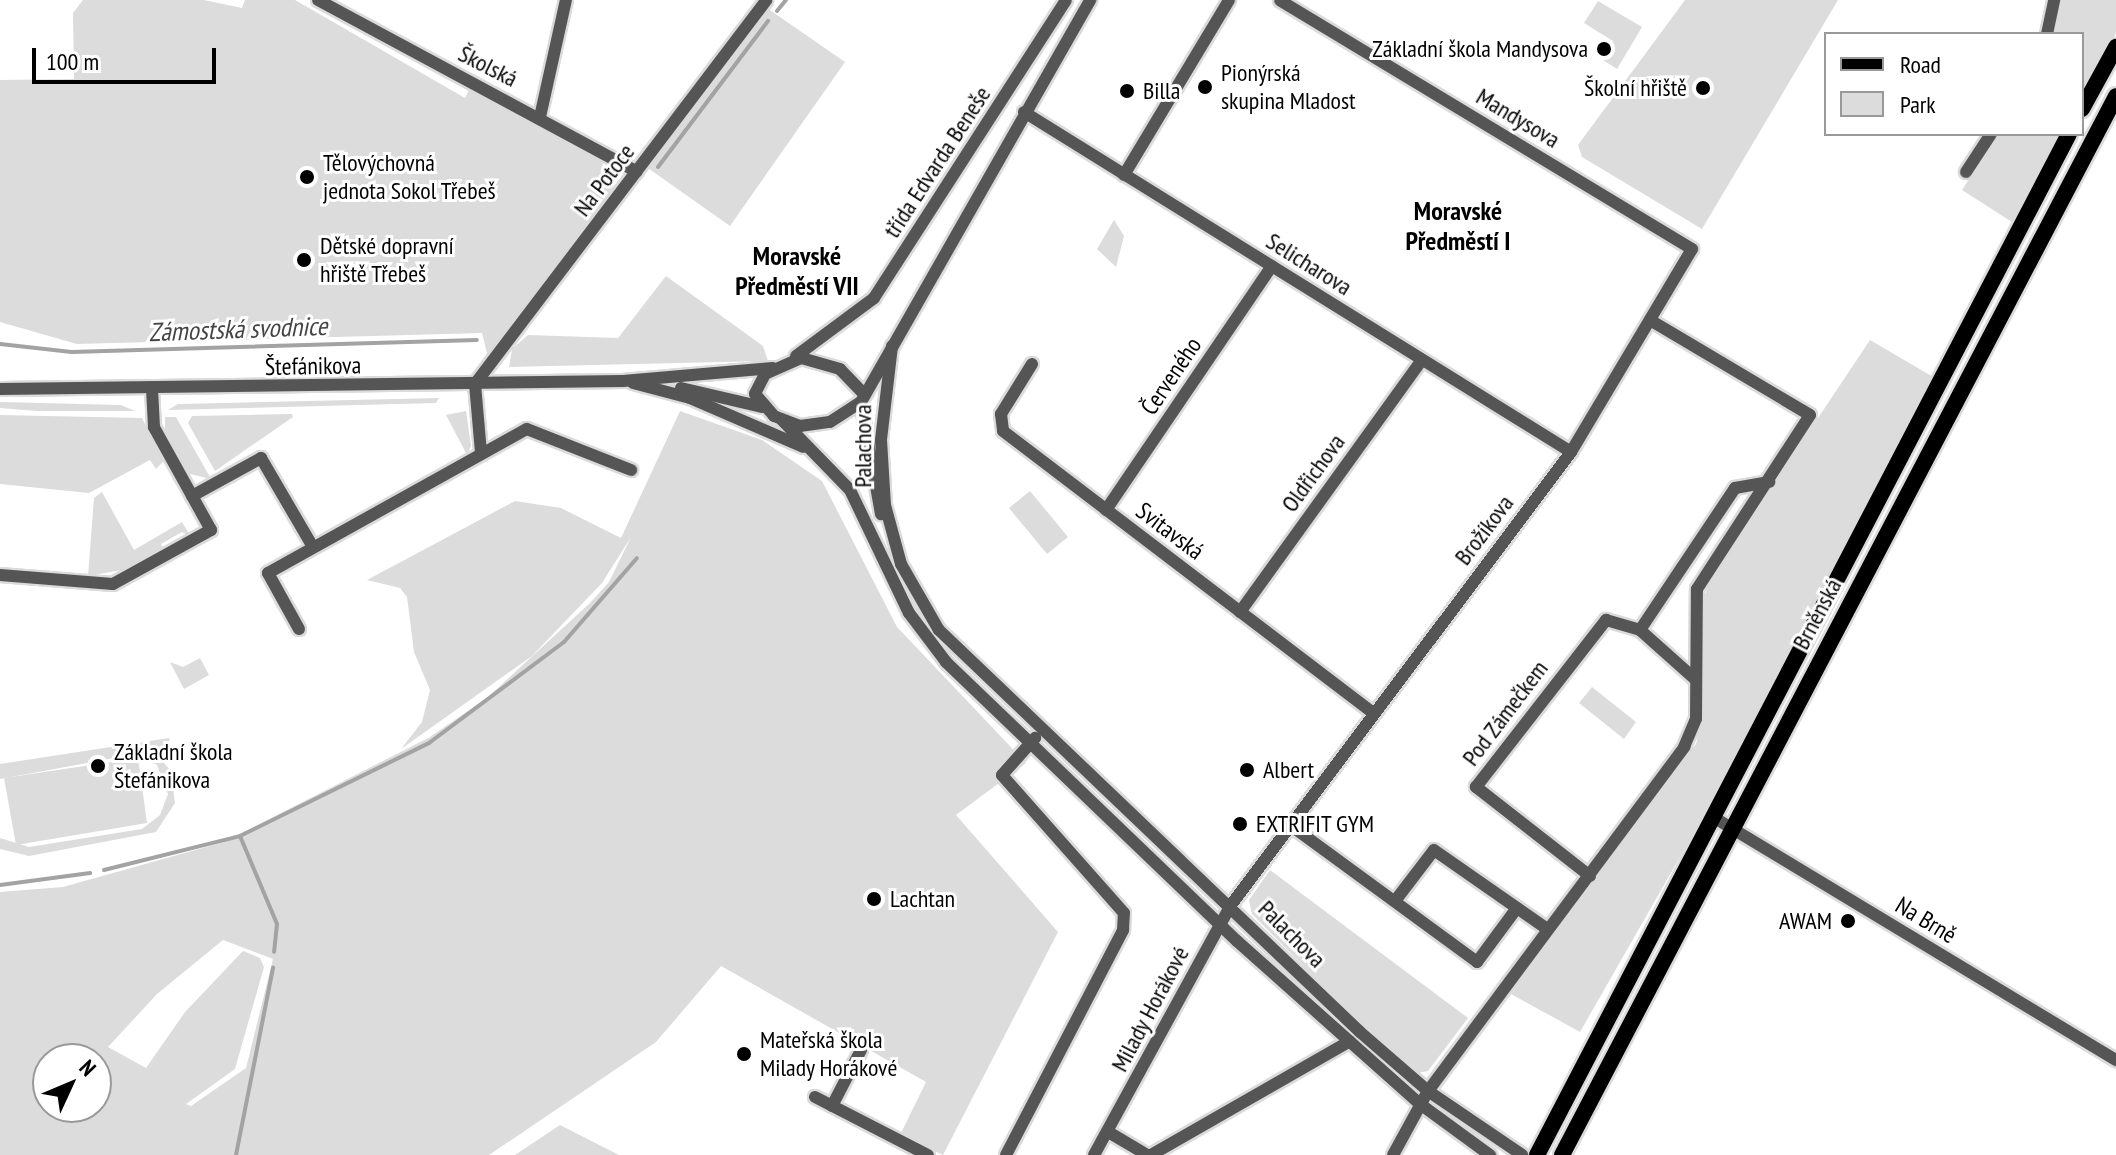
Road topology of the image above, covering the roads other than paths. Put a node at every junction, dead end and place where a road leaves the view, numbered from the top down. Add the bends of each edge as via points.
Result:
1 (566, 0) edge
2 (766, 0) edge
3 (1066, 0) edge
4 (1090, 0) edge
5 (1229, 0) edge
6 (1280, 0) edge
7 (2054, 0) edge
8 (322, 1) edge
9 (2047, 32) edge
10 (2116, 47) edge
11 (2116, 96) edge
12 (2084, 105) edge
13 (1024, 112) junction
14 (540, 117) junction
15 (1990, 136) edge
16 (2068, 136) edge
17 (637, 172) junction
18 (1966, 172) dead end
19 (1124, 175) junction
20 (1692, 249) joint
21 (1272, 266) junction
22 (1650, 320) junction
23 (892, 346) junction
24 (789, 360) junction
25 (1422, 360) junction
26 (1032, 364) dead end
27 (772, 368) junction
28 (623, 381) junction
29 (475, 384) junction
30 (0, 389) edge
31 (152, 392) junction
32 (862, 398) junction
33 (762, 407) junction
34 (782, 420) junction
35 (1571, 452) junction
36 (481, 453) junction
37 (819, 455) junction
38 (631, 470) dead end
39 (1769, 482) junction
40 (192, 496) junction
41 (1106, 510) junction
42 (890, 535) junction
43 (313, 547) junction
44 (0, 575) edge
45 (1240, 612) junction
46 (299, 629) dead end
47 (1640, 630) junction
48 (1695, 679) junction
49 (1373, 713) junction
50 (1040, 732) junction
51 (1030, 744) junction
52 (1713, 817) junction
53 (1290, 825) junction
54 (1732, 829) junction
55 (1590, 876) junction
56 (1395, 901) junction
57 (1231, 905) junction
58 (1517, 908) junction
59 (1220, 923) junction
60 (1546, 928) junction
61 (1350, 1041) junction
62 (861, 1050) dead end
63 (2116, 1060) edge
64 (1428, 1091) junction
65 (815, 1097) dead end
66 (1420, 1104) junction
67 (832, 1106) junction
68 (1110, 1133) junction
69 (928, 1155) edge
70 (1006, 1155) edge
71 (1094, 1155) edge
72 (1149, 1155) edge
73 (1393, 1155) edge
74 (1490, 1155) edge
75 (1522, 1155) edge
76 (1537, 1155) edge
77 (1562, 1155) edge

1 - 14 street
2 - 17 street, Na Potoce
3 - 24 street, třída Edvarda Beneše via 874,298 841,329
4 - 13 street, třída Edvarda Beneše
5 - 19 street
6 - 20 street, Mandysova
7 - 9 street
8 - 14 street, Školská
10 - 12 main road
11 - 54 main road, Brněnská
13 - 19 street, Selicharova
13 - 23 street, třída Edvarda Beneše
14 - 17 street, Školská
15 - 18 street
16 - 52 main road, Brněnská
17 - 29 street, Na Potoce
19 - 21 street, Selicharova
20 - 22 street, Brožíkova
21 - 25 street, Selicharova
21 - 41 street, Červeného
22 - 35 street, Brožíkova
22 - 39 street via 1810,415
23 - 32 street, třída Edvarda Beneše
23 - 42 street, Palachova via 881,440
24 - 27 street, třída Edvarda Beneše
24 - 32 street via 826,361
25 - 35 street, Selicharova
25 - 45 street, Oldřichova
26 - 41 street, Svitavská via 999,426
27 - 28 street, Štefánikova
27 - 33 street via 755,388
28 - 29 street, Štefánikova
28 - 33 street, Štefánikova
28 - 37 street via 725,411
29 - 31 street, Štefánikova
29 - 36 street
30 - 31 street, Štefánikova
31 - 40 street via 154,427
32 - 34 street via 815,426
32 - 42 street via 871,485
33 - 34 street, Palachova
34 - 37 street, Palachova
35 - 49 street, Brožíkova
36 - 38 street via 527,429
36 - 43 street
37 - 51 street, Palachova via 850,490 926,639
39 - 47 street via 1735,488
39 - 48 street via 1697,589
40 - 43 street via 261,458
40 - 44 street via 211,530 126,580
41 - 45 street, Svitavská
42 - 50 street, Palachova via 939,630
43 - 46 street via 268,573
45 - 49 street, Svitavská
47 - 48 street
47 - 55 street, Pod Zámečkem via 1620,619 1593,632 1476,787
48 - 55 street via 1696,719 1684,747
49 - 53 street, Brožíkova
50 - 51 street
50 - 57 street, Palachova
51 - 59 street, Palachova
51 - 70 street via 1002,775 1124,913 1123,930
52 - 54 street, Na Brně
52 - 76 main road, Brněnská
53 - 56 street
53 - 57 street, Brožíkova
54 - 63 street, Na Brně
54 - 77 main road, Brněnská
55 - 60 street
56 - 58 street via 1434,850
56 - 58 street via 1477,962
57 - 59 street, Milady Horákové
57 - 64 street, Palachova
58 - 60 street
59 - 61 street, Palachova
59 - 68 street, Milady Horákové
60 - 64 street
61 - 66 street, Palachova
61 - 72 street
62 - 67 street
64 - 66 street
64 - 75 street, Palachova
65 - 67 street
66 - 73 street
66 - 74 street, Palachova
67 - 69 street
68 - 71 street, Milady Horákové
68 - 72 street

